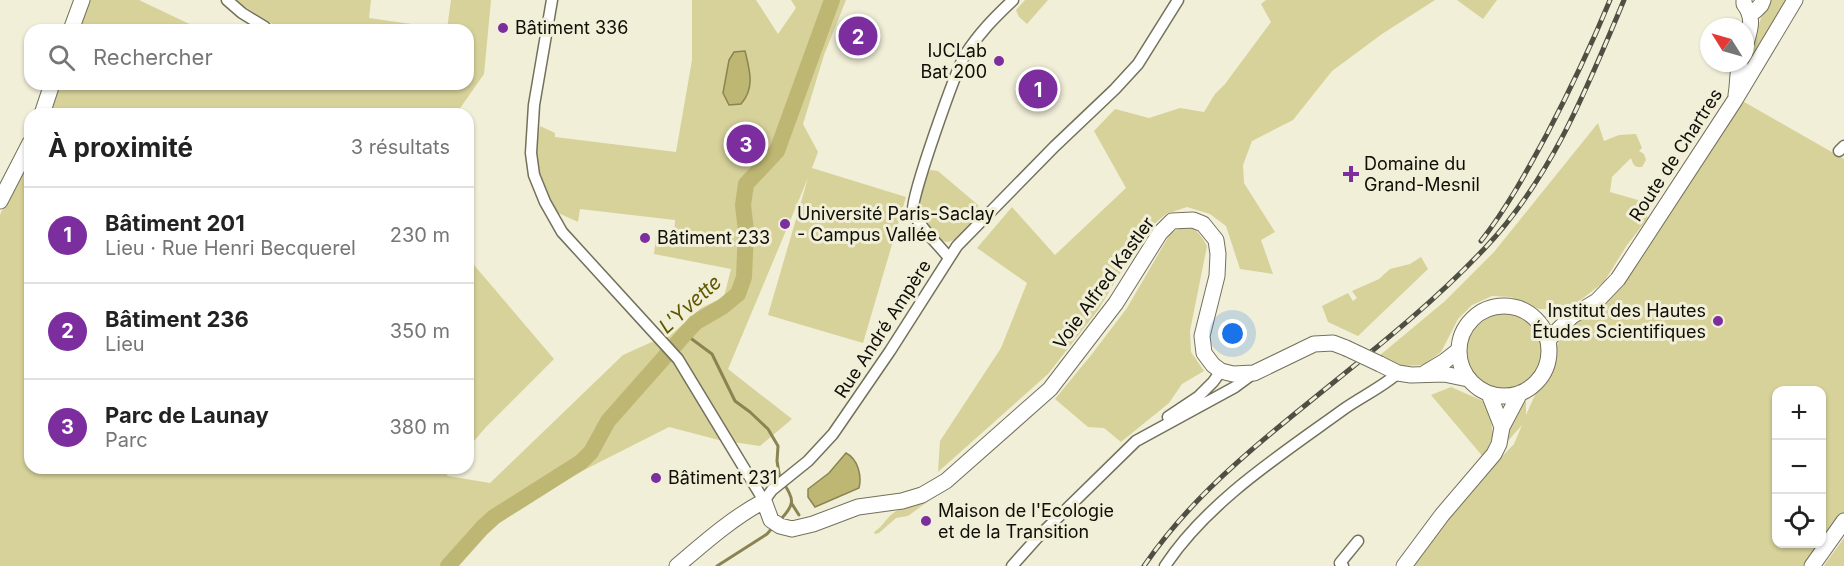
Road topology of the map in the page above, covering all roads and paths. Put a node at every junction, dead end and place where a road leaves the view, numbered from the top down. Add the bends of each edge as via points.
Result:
1 (82, 0) edge
2 (227, 0) edge
3 (552, 0) edge
4 (1013, 0) edge
5 (1178, 0) edge
6 (1763, 0) edge
7 (1795, 0) edge
8 (1746, 5) edge
9 (73, 24) edge
10 (260, 24) edge
11 (1737, 72) edge
12 (50, 90) edge
13 (1735, 100) junction
14 (44, 108) edge
15 (24, 155) edge
16 (0, 201) edge
17 (949, 258) junction
18 (1572, 316) junction
19 (1537, 320) junction
20 (1548, 340) junction
21 (1459, 350) junction
22 (1221, 371) junction
23 (1254, 373) junction
24 (1398, 373) junction
25 (1425, 373) junction
26 (1468, 379) junction
27 (1520, 393) junction
28 (1489, 394) junction
29 (1502, 427) junction
30 (1152, 431) junction
31 (764, 501) junction
32 (1844, 521) edge
33 (1358, 541) dead end
34 (677, 566) edge
35 (1012, 566) edge
36 (1165, 566) edge
37 (1343, 566) edge
38 (1404, 566) edge
39 (1812, 566) edge

1 - 9 main road
2 - 10 street
3 - 31 street via 534,105 531,153 534,175 545,202 562,232 678,359
4 - 17 street, Rue André Ampère via 993,18 963,59 913,203 921,224
5 - 17 street via 1138,63 1115,89
6 - 8 main road via 1755,11
7 - 13 main road, Route de Chartres
11 - 13 main road
12 - 14 main road
13 - 18 main road, Route de Chartres via 1618,279 1597,301
15 - 16 main road
17 - 31 street, Rue André Ampère via 840,425 821,449
18 - 19 main road, Route de Chartres
18 - 20 main road, Route de Chartres
19 - 20 main road
19 - 21 main road via 1518,308 1494,307 1483,311 1465,327
20 - 27 main road via 1546,367 1539,379
21 - 25 main road
21 - 26 main road
22 - 23 main road
22 - 30 street via 1198,397
22 - 31 main road, Voie Alfred Kastler via 1208,359 1202,345 1216,276 1216,240 1203,224 1172,221 1050,389 946,481 922,495 858,507 792,529 776,523
23 - 24 main road, bridge via 1314,344 1333,343
23 - 30 street
24 - 25 main road
24 - 36 street via 1232,492
25 - 26 main road
26 - 28 main road
27 - 28 main road
27 - 29 main road
28 - 29 main road
29 - 38 main road via 1494,454
30 - 35 street via 1120,455
31 - 34 main road
32 - 39 main road
33 - 37 street via 1340,563

